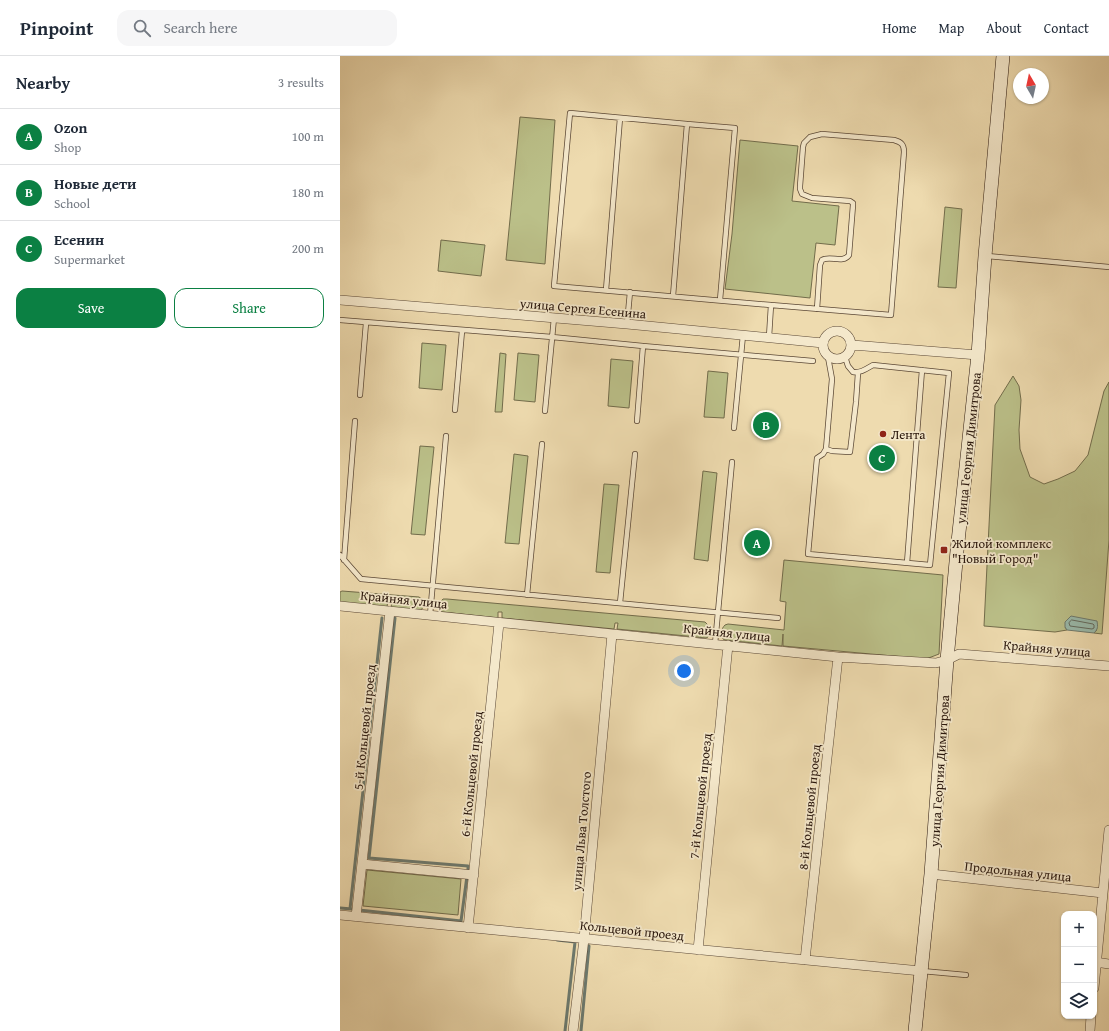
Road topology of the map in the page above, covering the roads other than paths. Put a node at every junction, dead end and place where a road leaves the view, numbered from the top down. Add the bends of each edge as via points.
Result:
1 (1003, 56) edge
2 (620, 118) junction
3 (687, 124) junction
4 (985, 256) junction
5 (1109, 267) edge
6 (606, 290) junction
7 (630, 292) junction
8 (673, 296) junction
9 (340, 300) edge
10 (720, 300) junction
11 (771, 305) junction
12 (817, 308) junction
13 (554, 318) junction
14 (340, 320) edge
15 (366, 323) junction
16 (627, 324) junction
17 (462, 331) junction
18 (743, 335) junction
19 (552, 337) junction
20 (768, 338) junction
21 (823, 343) junction
22 (852, 345) junction
23 (643, 346) junction
24 (741, 354) junction
25 (978, 354) junction
26 (828, 357) junction
27 (846, 357) junction
28 (813, 361) dead end
29 (922, 370) junction
30 (858, 372) junction
31 (360, 395) dead end
32 (454, 410) dead end
33 (544, 411) dead end
34 (356, 421) dead end
35 (637, 421) dead end
36 (734, 428) dead end
37 (446, 436) dead end
38 (542, 444) dead end
39 (826, 449) junction
40 (635, 454) dead end
41 (732, 462) dead end
42 (340, 555) edge
43 (344, 560) junction
44 (907, 563) junction
45 (432, 586) junction
46 (527, 595) junction
47 (620, 604) junction
48 (340, 606) edge
49 (390, 611) junction
50 (718, 612) junction
51 (430, 615) junction
52 (778, 618) dead end
53 (499, 622) junction
54 (612, 634) junction
55 (715, 644) junction
56 (728, 645) junction
57 (838, 657) junction
58 (947, 660) junction
59 (1109, 666) edge
60 (1109, 830) edge
61 (362, 864) junction
62 (474, 874) junction
63 (931, 874) junction
64 (1103, 893) junction
65 (340, 915) edge
66 (356, 917) junction
67 (468, 928) junction
68 (584, 939) junction
69 (698, 950) junction
70 (1097, 952) edge
71 (805, 960) junction
72 (1097, 962) edge
73 (1109, 964) edge
74 (921, 971) junction
75 (966, 975) dead end
76 (1091, 1019) edge
77 (574, 1031) edge
78 (915, 1031) edge
79 (1090, 1031) edge

1 - 4 street, улица Георгия Димитрова
2 - 3 lane
2 - 6 lane
2 - 6 lane via 570,113 554,286
3 - 8 lane
3 - 10 lane via 735,128
4 - 5 lane
4 - 25 street, улица Георгия Димитрова
6 - 7 lane
7 - 8 lane
7 - 16 lane
8 - 10 lane
9 - 13 street, улица Сергея Есенина
10 - 11 lane
11 - 12 lane
11 - 20 lane
12 - 12 lane via 891,315 904,152 899,141 822,134 810,137 804,143 800,186 802,194 812,198 850,201 853,205 848,257 822,260
13 - 16 street, улица Сергея Есенина
13 - 19 lane
14 - 15 lane
15 - 17 lane
15 - 31 lane
16 - 18 street, улица Сергея Есенина
17 - 19 lane
17 - 32 lane
18 - 20 street, улица Сергея Есенина
18 - 24 lane
19 - 23 lane
19 - 33 lane
20 - 21 street, улица Сергея Есенина
21 - 22 street via 827,335 839,331 847,334
21 - 26 street
22 - 25 street
22 - 27 street
23 - 24 lane
23 - 35 lane
24 - 28 lane
24 - 36 lane
25 - 58 street, улица Георгия Димитрова
26 - 27 street via 837,360
26 - 39 lane via 832,379
27 - 30 lane via 848,366 853,372
29 - 30 lane via 872,365
29 - 44 lane
29 - 44 lane via 949,373 930,566
30 - 39 lane via 850,452
34 - 43 lane
37 - 45 lane
38 - 46 lane
39 - 44 lane via 817,458 808,554
40 - 47 lane
41 - 50 lane
42 - 43 lane
43 - 45 lane via 361,579
45 - 46 lane
45 - 51 lane
46 - 47 lane
47 - 50 lane
48 - 49 street, Крайняя улица
49 - 51 street, Крайняя улица
49 - 61 street, 5-й Кольцевой проезд
50 - 52 lane
50 - 55 lane
51 - 53 street, Крайняя улица
53 - 54 street, Крайняя улица
53 - 62 street, 6-й Кольцевой проезд
54 - 55 street, Крайняя улица
54 - 68 street, улица Льва Толстого
55 - 56 street, Крайняя улица
56 - 57 street, Крайняя улица
56 - 69 street, 7-й Кольцевой проезд
57 - 58 street, Крайняя улица via 936,664
57 - 71 street, 8-й Кольцевой проезд
58 - 59 street, Крайняя улица via 959,654
58 - 63 street, улица Георгия Димитрова
60 - 64 street
61 - 62 street
61 - 66 street, 5-й Кольцевой проезд
62 - 67 street, 6-й Кольцевой проезд
63 - 64 street, Продольная улица
63 - 74 street, улица Георгия Димитрова
64 - 70 street
65 - 66 street, Кольцевой проезд
66 - 67 street, Кольцевой проезд
67 - 68 street, Кольцевой проезд
68 - 69 street, Кольцевой проезд
68 - 77 street, улица Льва Толстого
69 - 71 street, Кольцевой проезд
71 - 74 street, Кольцевой проезд
72 - 73 street
74 - 75 lane
74 - 78 street, улица Георгия Димитрова
76 - 79 street

